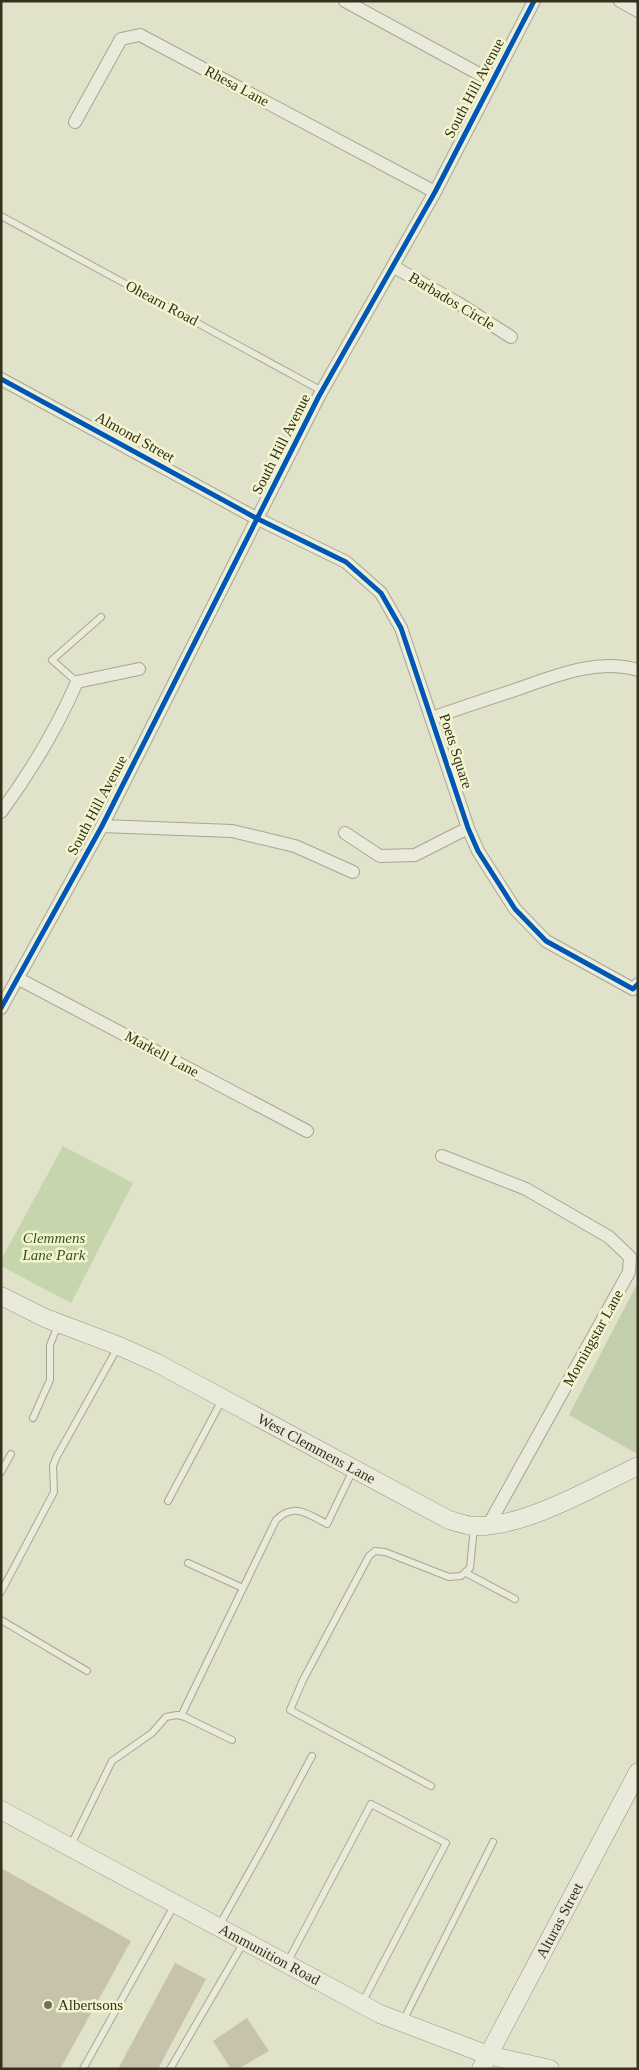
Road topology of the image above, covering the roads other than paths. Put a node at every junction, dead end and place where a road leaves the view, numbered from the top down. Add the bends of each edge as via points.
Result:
1 (345, 1) edge
2 (534, 1) edge
3 (620, 1) edge
4 (638, 11) edge
5 (492, 81) junction
6 (75, 122) dead end
7 (435, 192) junction
8 (1, 216) edge
9 (394, 266) junction
10 (511, 337) dead end
11 (1, 379) edge
12 (322, 390) junction
13 (256, 518) junction
14 (101, 617) dead end
15 (139, 669) dead end
16 (638, 670) edge
17 (77, 682) junction
18 (432, 718) junction
19 (1, 812) edge
20 (102, 826) junction
21 (468, 828) junction
22 (345, 834) dead end
23 (353, 872) dead end
24 (17, 978) junction
25 (638, 984) edge
26 (1, 1008) edge
27 (307, 1131) dead end
28 (442, 1156) dead end
29 (1, 1296) edge
30 (59, 1323) junction
31 (119, 1346) junction
32 (223, 1399) junction
33 (33, 1418) dead end
34 (11, 1454) dead end
35 (638, 1468) edge
36 (354, 1469) junction
37 (1, 1472) edge
38 (168, 1501) dead end
39 (481, 1526) junction
40 (188, 1563) dead end
41 (466, 1573) junction
42 (243, 1588) junction
43 (1, 1592) edge
44 (514, 1599) dead end
45 (1, 1620) edge
46 (88, 1671) dead end
47 (181, 1716) junction
48 (232, 1740) dead end
49 (312, 1756) dead end
50 (638, 1772) edge
51 (431, 1786) dead end
52 (1, 1810) edge
53 (493, 1842) dead end
54 (70, 1847) junction
55 (175, 1904) junction
56 (218, 1927) junction
57 (245, 1941) junction
58 (287, 1964) junction
59 (362, 2004) junction
60 (403, 2023) junction
61 (484, 2062) edge
62 (83, 2069) edge
63 (170, 2069) edge
64 (550, 2069) edge

1 - 5 street
2 - 5 street, South Hill Avenue
3 - 4 street
5 - 7 street, South Hill Avenue
6 - 7 street, Rhesa Lane via 121,39 140,35
7 - 9 street, South Hill Avenue
8 - 12 lane, Ohearn Road
9 - 10 street, Barbados Circle
9 - 12 street, South Hill Avenue
11 - 13 street, Almond Street
12 - 13 street, South Hill Avenue
13 - 18 street, Poets Square via 346,562 381,593 401,628
13 - 20 street, South Hill Avenue
14 - 17 lane via 52,660
15 - 17 street
16 - 18 street, Poets Square via 601,666 570,671
17 - 19 street via 63,715 30,774
18 - 21 street, Poets Square
20 - 23 street via 232,831 295,846
20 - 24 street, South Hill Avenue
21 - 22 street via 415,854 380,856
21 - 25 street, Poets Square via 478,852 515,908 546,941 633,989
24 - 26 street, South Hill Avenue
24 - 27 street, Markell Lane
28 - 39 street, Morningstar Lane via 526,1189 609,1237 630,1257 630,1272
29 - 30 street, West Clemmens Lane
30 - 31 street, West Clemmens Lane
30 - 33 lane via 50,1345 50,1380
31 - 32 street, West Clemmens Lane via 158,1363
31 - 43 lane via 56,1458 53,1466 54,1492
32 - 36 street, West Clemmens Lane
32 - 38 lane
34 - 37 lane
35 - 39 street, West Clemmens Lane via 529,1517
36 - 39 street, West Clemmens Lane via 449,1520
36 - 42 lane via 327,1524 300,1510 284,1512 276,1520
39 - 41 lane
40 - 42 lane
41 - 44 lane
41 - 51 lane via 449,1578 375,1551 369,1556 290,1710
42 - 47 lane
45 - 46 lane
47 - 48 lane
47 - 54 lane via 166,1717 152,1733 112,1761
49 - 56 lane
50 - 61 street, Alturas Street
52 - 54 street, Ammunition Road
53 - 60 lane
54 - 55 street, Ammunition Road
55 - 56 street, Ammunition Road
55 - 62 lane
56 - 57 street, Ammunition Road
57 - 58 street, Ammunition Road
57 - 63 lane
58 - 59 street, Ammunition Road
58 - 59 lane via 371,1804 446,1843
59 - 60 street, Ammunition Road
60 - 61 street, Ammunition Road
61 - 64 street, Ammunition Road

